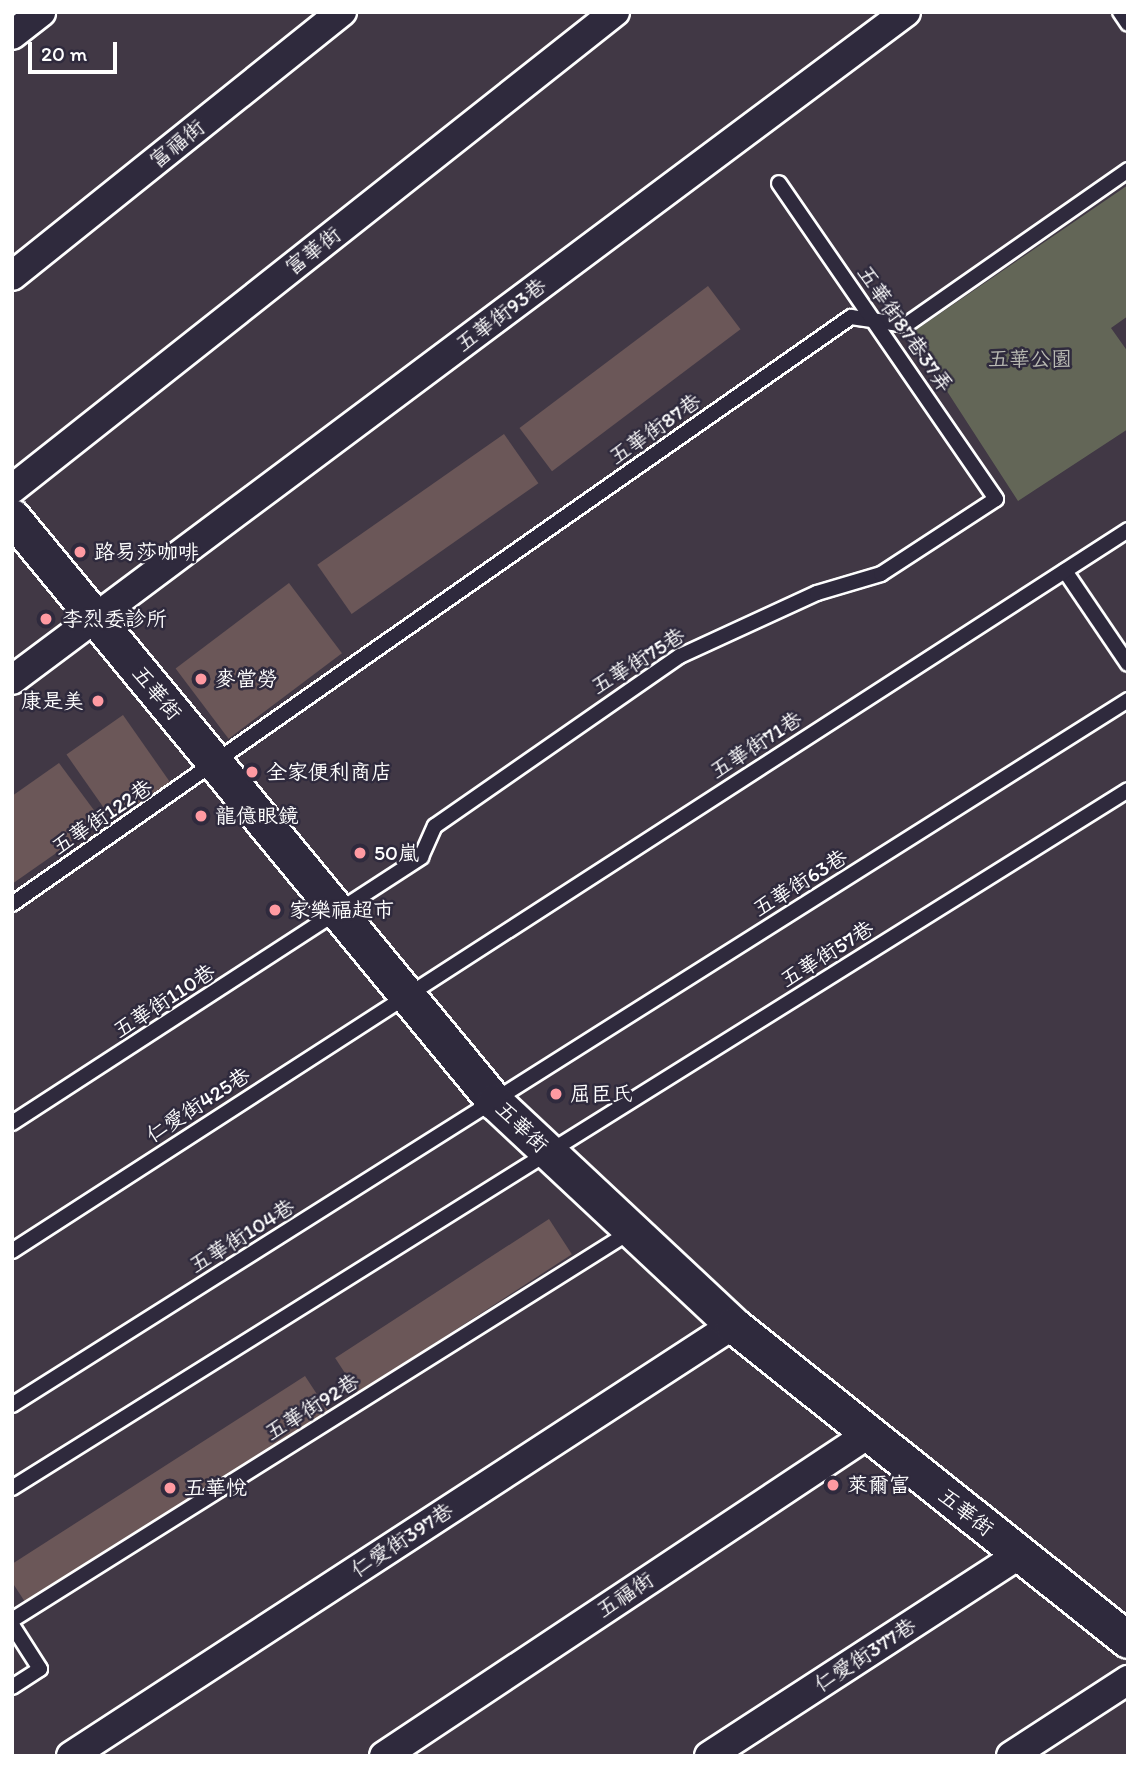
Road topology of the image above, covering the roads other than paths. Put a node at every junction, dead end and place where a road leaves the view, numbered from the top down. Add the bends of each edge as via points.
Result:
1 (41, 12) edge
2 (342, 12) edge
3 (615, 12) edge
4 (906, 12) edge
5 (1120, 12) edge
6 (1128, 24) edge
7 (12, 35) edge
8 (1128, 170) edge
9 (779, 183) dead end
10 (12, 275) edge
11 (873, 320) junction
12 (12, 489) edge
13 (996, 499) joint
14 (12, 517) edge
15 (1128, 530) edge
16 (1065, 571) junction
17 (95, 618) junction
18 (1128, 664) edge
19 (12, 680) edge
20 (1128, 700) edge
21 (216, 764) junction
22 (1128, 790) edge
23 (12, 904) edge
24 (339, 914) junction
25 (407, 995) junction
26 (495, 1102) junction
27 (12, 1123) edge
28 (549, 1154) junction
29 (634, 1229) junction
30 (12, 1251) edge
31 (733, 1325) junction
32 (12, 1405) edge
33 (867, 1435) junction
34 (12, 1488) edge
35 (1020, 1554) junction
36 (12, 1623) edge
37 (1128, 1640) edge
38 (1128, 1680) edge
39 (12, 1687) edge
40 (71, 1756) edge
41 (384, 1756) edge
42 (709, 1756) edge
43 (1011, 1756) edge

1 - 7 street
2 - 10 street, 富福街
3 - 12 street, 富華街
4 - 17 street, 五華街93巷
5 - 6 lane
8 - 11 lane, 五華街87巷 via 906,325
9 - 11 lane, 五華街87巷37弄
11 - 13 lane, 五華街87巷37弄
11 - 21 lane, 五華街87巷 via 851,317
13 - 24 lane, 五華街75巷 via 881,574 817,593 680,656 435,826 421,857
14 - 17 street, 五華街
15 - 16 lane, 五華街71巷
16 - 18 lane
16 - 25 lane, 五華街71巷
17 - 19 street, 五華街93巷
17 - 21 street, 五華街
20 - 26 lane, 五華街63巷
21 - 23 lane, 五華街122巷
21 - 24 street, 五華街
22 - 28 lane, 五華街57巷
24 - 25 street, 五華街
24 - 27 lane, 五華街110巷
25 - 26 street, 五華街
25 - 30 lane, 仁愛街425巷
26 - 28 street, 五華街
26 - 32 lane, 五華街104巷
28 - 29 street, 五華街
28 - 34 lane, 五華街57巷
29 - 31 street, 五華街
29 - 36 lane, 五華街92巷
31 - 33 street, 五華街
31 - 40 street, 仁愛街397巷
33 - 35 street, 五華街
33 - 41 street, 五福街
35 - 37 street, 五華街
35 - 42 street, 仁愛街377巷
36 - 39 lane via 40,1669
38 - 43 street

